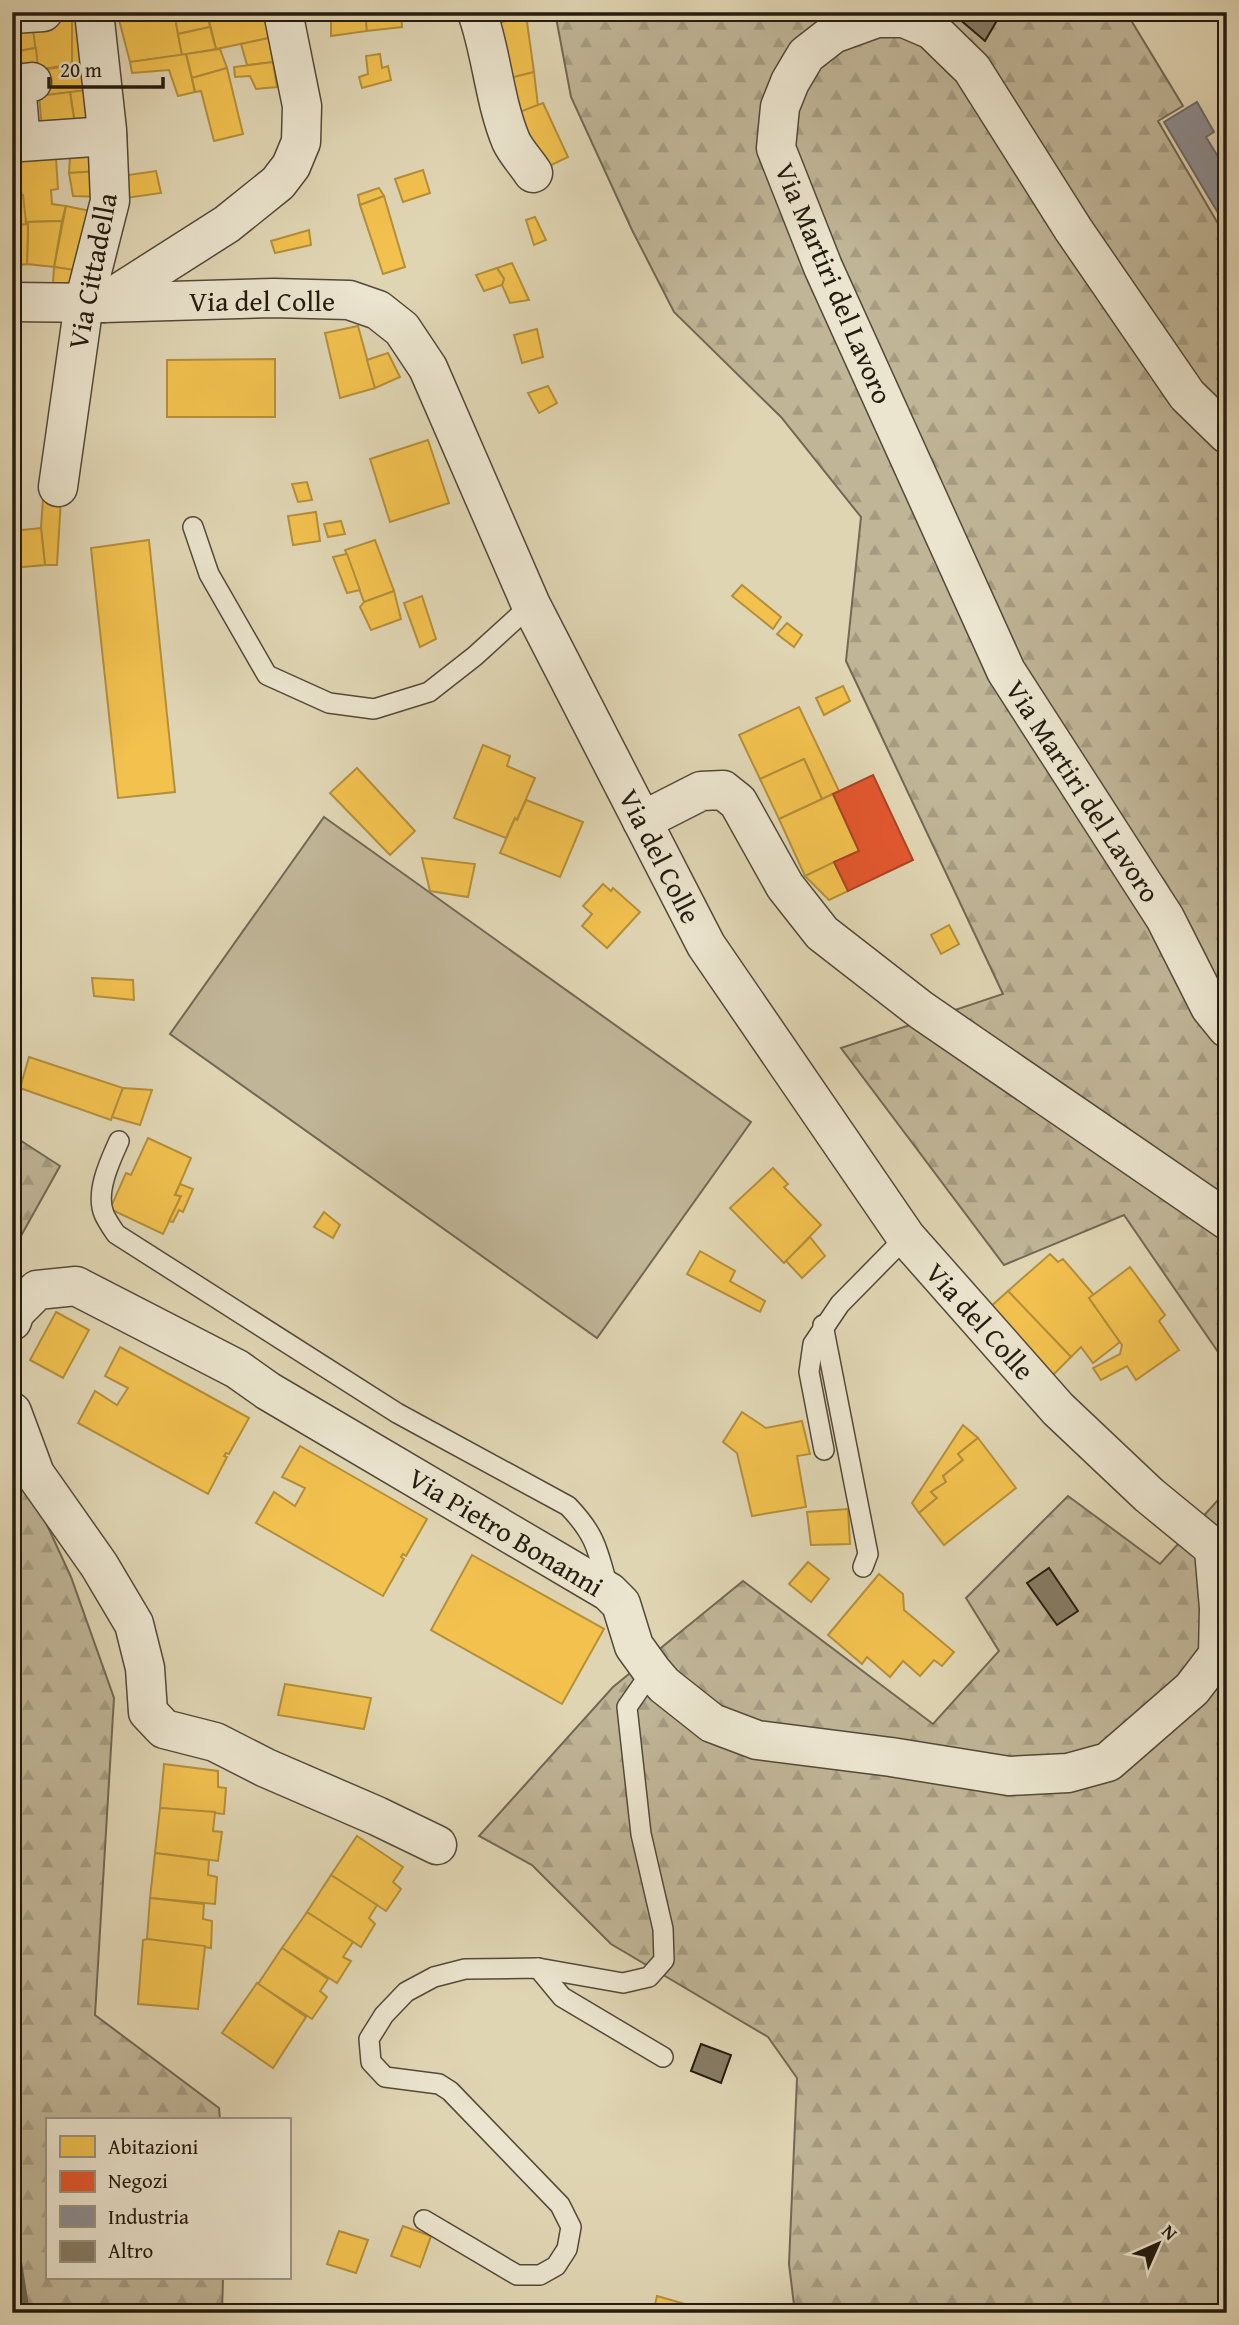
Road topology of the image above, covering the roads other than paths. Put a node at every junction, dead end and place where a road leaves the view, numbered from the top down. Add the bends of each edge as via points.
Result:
1 (43, 12) edge
2 (94, 12) edge
3 (283, 12) edge
4 (477, 12) edge
5 (12, 14) edge
6 (32, 82) dead end
7 (107, 136) junction
8 (17, 147) edge
9 (533, 173) dead end
10 (12, 302) edge
11 (94, 303) junction
12 (1227, 433) edge
13 (58, 487) dead end
14 (193, 527) dead end
15 (531, 605) junction
16 (642, 821) junction
17 (1227, 1028) edge
18 (118, 1141) dead end
19 (1227, 1220) edge
20 (905, 1237) junction
21 (12, 1321) edge
22 (824, 1325) junction
23 (12, 1412) edge
24 (824, 1450) dead end
25 (1220, 1554) edge
26 (863, 1567) dead end
27 (609, 1592) junction
28 (652, 1671) junction
29 (437, 1845) dead end
30 (538, 1968) junction
31 (663, 2057) dead end
32 (424, 2220) dead end

1 - 5 street
2 - 7 street, Via Cittadella
3 - 11 street via 302,106 301,142 291,166 278,183 227,224
4 - 9 street via 501,115 513,144
6 - 8 street via 16,84
7 - 8 street
7 - 11 street, Via Cittadella via 110,201
10 - 11 street, Via del Colle
11 - 13 street, Via Cittadella
11 - 15 street, Via del Colle via 274,298 349,300 378,310 402,329 428,368
12 - 17 street, Via Martiri del Lavoro via 1187,395 1073,229 972,69 932,30 904,18 877,18 833,34 806,55 780,107 776,148 823,267 1006,671 1165,918 1210,1007
14 - 15 lane via 209,574 267,675 329,703 374,709 429,692
15 - 16 street, Via del Colle
16 - 19 street via 701,791 723,790 738,802 785,886 822,933 921,1010
16 - 20 street, Via del Colle via 706,944
18 - 27 lane via 102,1192 103,1211 116,1234 397,1413 568,1506 587,1525 597,1545
20 - 22 lane
20 - 25 street, Via del Colle via 1058,1409
21 - 27 street, Via Pietro Bonanni via 37,1290 76,1286 237,1369 280,1399
22 - 24 lane via 813,1344 809,1372
22 - 26 lane via 868,1554
23 - 29 street via 35,1474 134,1624 145,1668 148,1712 164,1729 215,1742
25 - 28 street, Via Pietro Bonanni via 1218,1655 1192,1689 1108,1762 1068,1773 1009,1776 757,1740 712,1723
27 - 28 street, Via Pietro Bonanni via 621,1604 634,1646
28 - 30 lane via 627,1707 640,1834 663,1929 664,1960 649,1977 623,1983
30 - 31 lane via 562,1997
30 - 32 lane via 465,1969 434,1977 406,1992 369,2039 370,2062 385,2077 439,2084 450,2091 560,2205 571,2227 567,2249 556,2266 540,2275 517,2275

